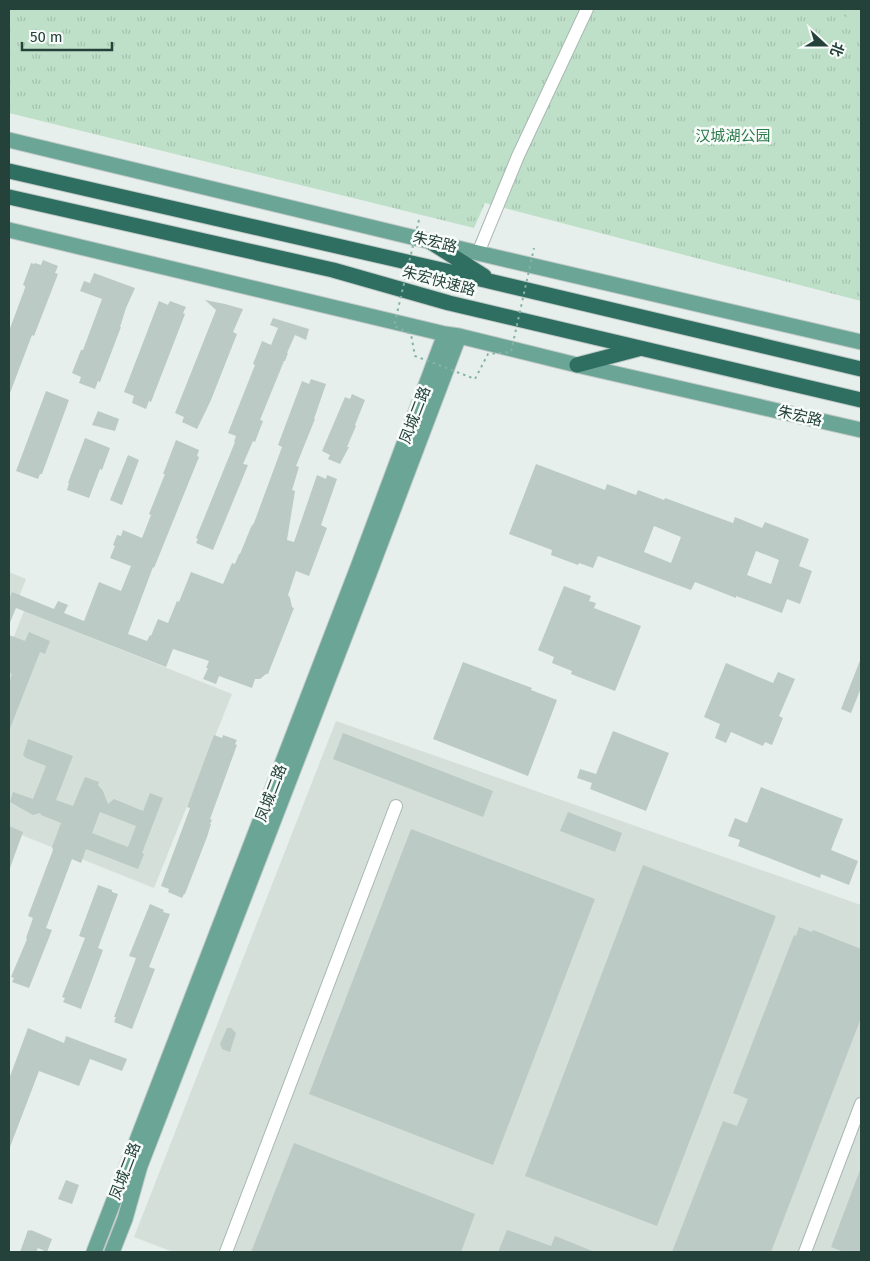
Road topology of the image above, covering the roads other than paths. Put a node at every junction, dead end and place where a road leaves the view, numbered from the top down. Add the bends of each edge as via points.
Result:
1 (587, 9) edge
2 (9, 140) edge
3 (9, 171) edge
4 (9, 197) edge
5 (9, 230) edge
6 (429, 241) junction
7 (478, 253) junction
8 (494, 282) junction
9 (452, 335) junction
10 (861, 342) edge
11 (641, 349) junction
12 (577, 365) junction
13 (861, 369) edge
14 (861, 400) edge
15 (861, 430) edge
16 (396, 806) dead end
17 (861, 1104) edge
18 (94, 1252) edge
19 (112, 1252) edge
20 (226, 1252) edge
21 (805, 1252) edge

1 - 7 street via 518,156
2 - 6 main road, 朱宏路
3 - 8 highway, 朱宏快速路
4 - 11 highway, 朱宏快速路 via 333,270 449,303
5 - 9 main road, 朱宏路
6 - 7 main road, 朱宏路
6 - 8 highway
7 - 10 main road, 朱宏路
8 - 13 highway, 朱宏快速路
9 - 12 main road, 朱宏路
9 - 18 main road, 凤城二路 via 354,576
9 - 19 main road, 凤城二路 via 370,571 144,1158
11 - 12 highway
11 - 14 highway, 朱宏快速路
12 - 15 main road, 朱宏路
16 - 20 street
17 - 21 street

